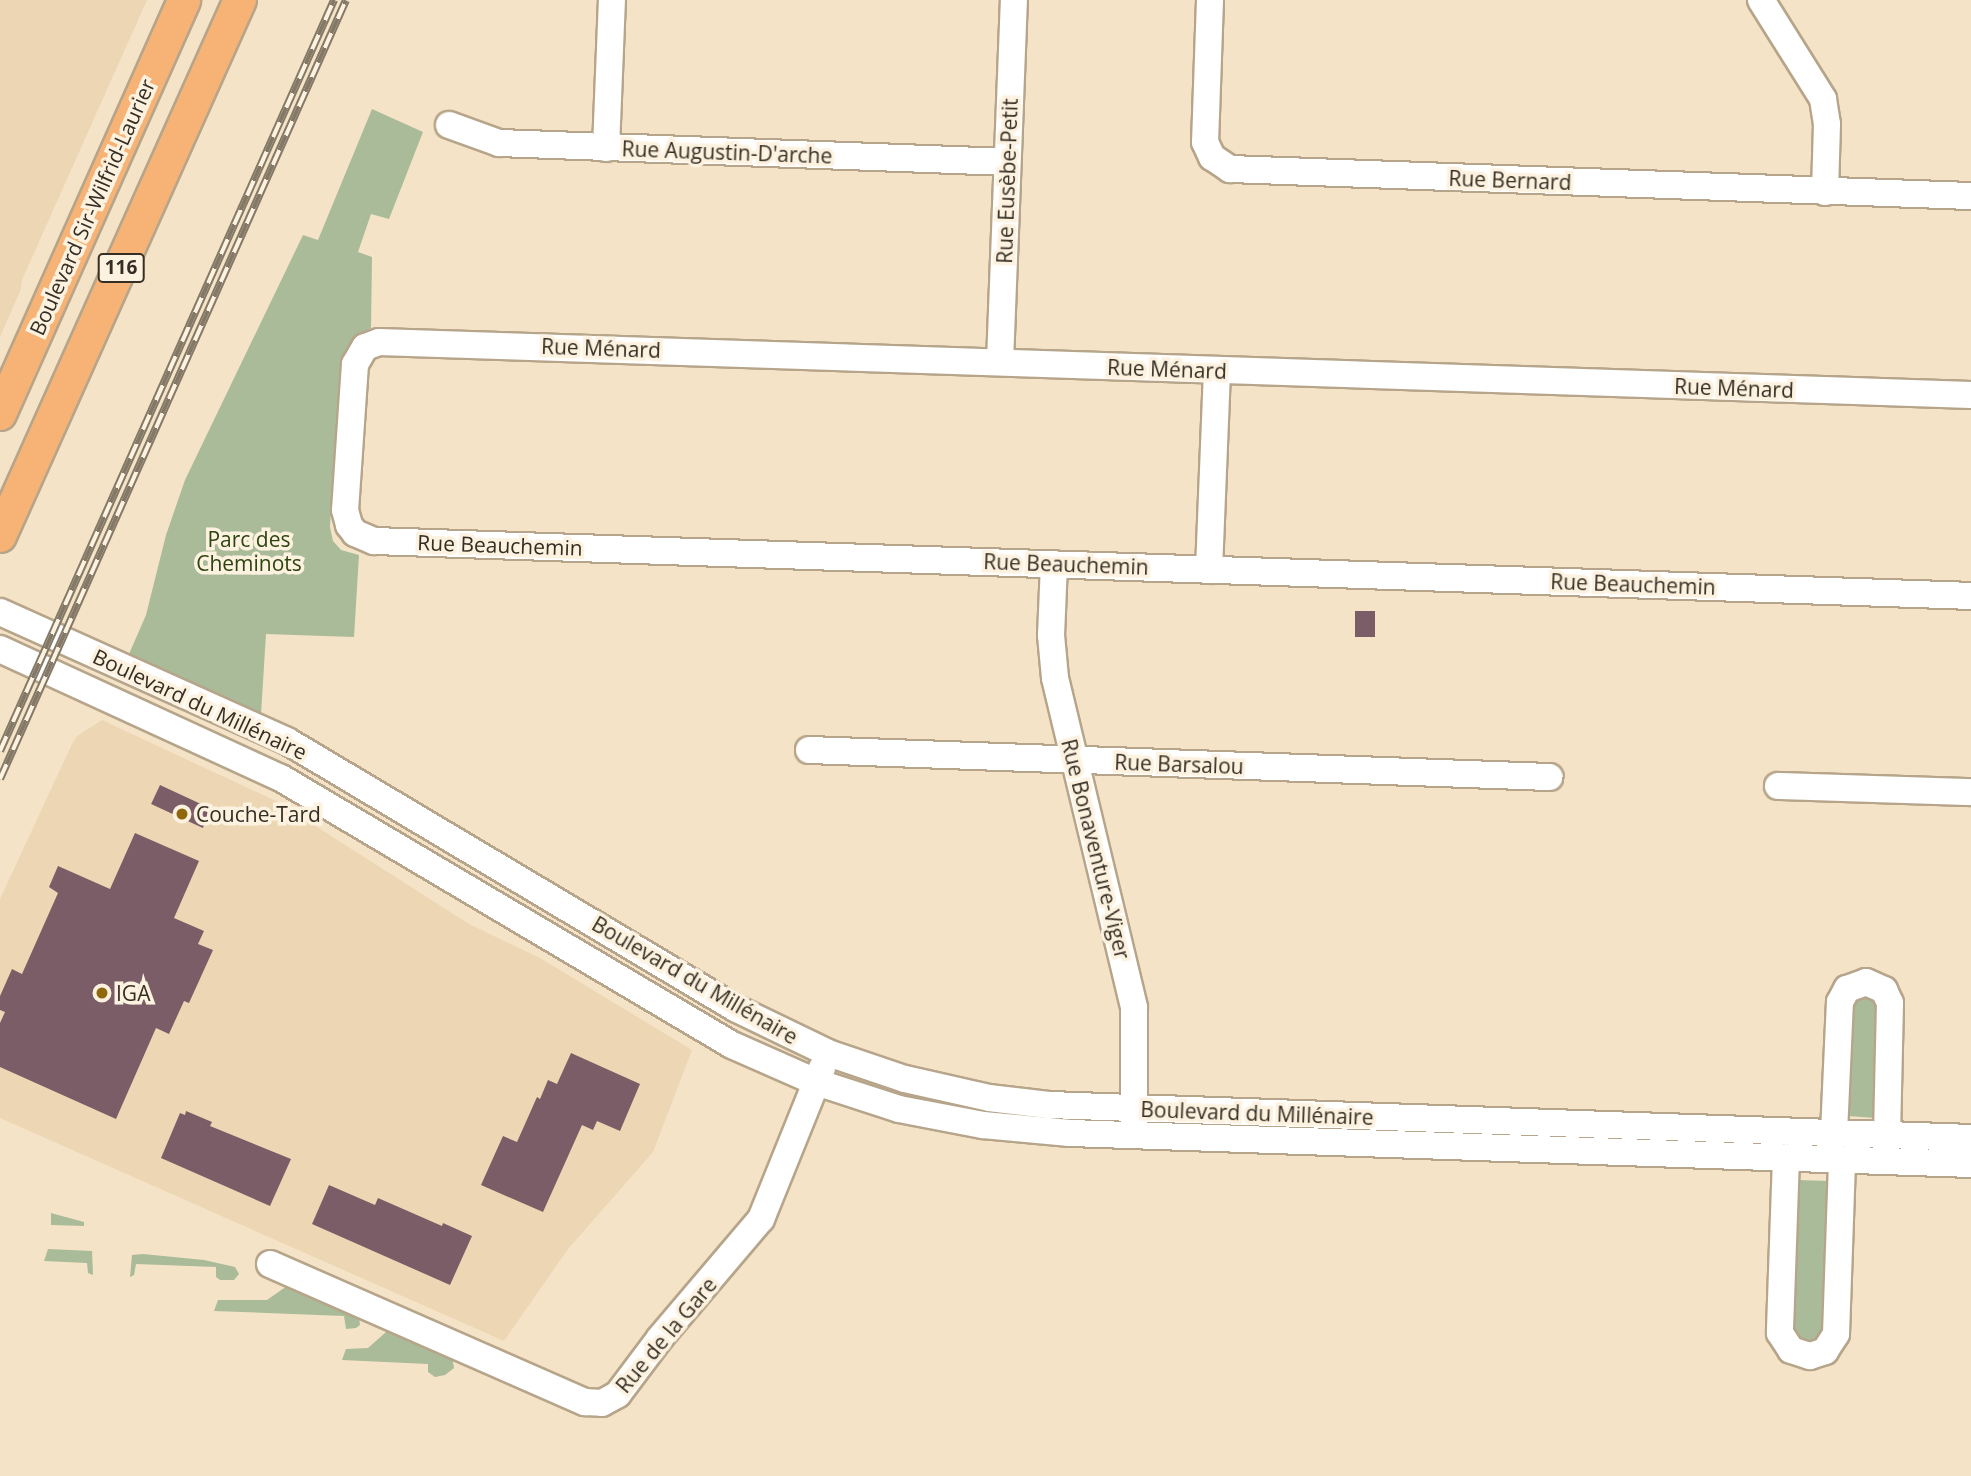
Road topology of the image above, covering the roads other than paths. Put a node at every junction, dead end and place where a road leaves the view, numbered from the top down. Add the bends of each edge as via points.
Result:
1 (184, 0) edge
2 (240, 0) edge
3 (611, 0) edge
4 (1014, 0) edge
5 (1210, 0) edge
6 (1761, 0) edge
7 (449, 125) dead end
8 (606, 148) junction
9 (1007, 162) junction
10 (1825, 192) junction
11 (1971, 196) edge
12 (365, 347) joint
13 (1000, 362) junction
14 (1217, 371) junction
15 (1971, 396) edge
16 (0, 414) edge
17 (0, 536) edge
18 (1054, 564) junction
19 (1209, 570) junction
20 (1971, 596) edge
21 (0, 612) edge
22 (0, 649) edge
23 (808, 750) dead end
24 (1074, 760) junction
25 (1550, 777) dead end
26 (1778, 786) dead end
27 (1971, 792) edge
28 (828, 1054) junction
29 (816, 1083) junction
30 (1134, 1122) junction
31 (1834, 1133) junction
32 (1887, 1135) junction
33 (1971, 1138) edge
34 (1677, 1151) junction
35 (1786, 1157) junction
36 (1842, 1159) junction
37 (1971, 1164) edge
38 (271, 1264) dead end

1 - 16 main road, Boulevard Sir-Wilfrid-Laurier / 116
2 - 17 main road, 116
3 - 8 street
4 - 9 street, Rue Eusèbe-Petit
5 - 10 street, Rue Bernard via 1205,142 1212,157 1225,167
6 - 10 street via 1823,99
7 - 8 street, Rue Augustin-D'arche via 499,143
8 - 9 street, Rue Augustin-D'arche
9 - 13 street, Rue Eusèbe-Petit
10 - 11 street, Rue Bernard
12 - 13 street, Rue Ménard via 379,342 428,342
12 - 18 street, Rue Beauchemin via 354,369 345,510 352,529 369,540
13 - 14 street, Rue Ménard
14 - 15 street, Rue Ménard
14 - 19 street
18 - 19 street, Rue Beauchemin
18 - 24 street, Rue Bonaventure-Viger via 1053,666
19 - 20 street, Rue Beauchemin
21 - 28 street, Boulevard du Millénaire via 305,751 735,1008
22 - 29 street, Boulevard du Millénaire via 281,778 685,1019
23 - 24 street, Rue Barsalou
24 - 25 street, Rue Barsalou
24 - 30 street, Rue Bonaventure-Viger via 1134,1008
26 - 27 street
28 - 29 street, Rue de la Gare
28 - 30 street, Boulevard du Millénaire via 905,1079 989,1098
29 - 30 street, Boulevard du Millénaire via 952,1120 1038,1130
29 - 38 street, Rue de la Gare via 761,1219 618,1394 602,1404 585,1402
30 - 34 street, Boulevard du Millénaire
31 - 32 street, Boulevard du Millénaire
31 - 32 street via 1840,1002 1847,989 1866,982 1880,986 1890,1003
31 - 34 street, Boulevard du Millénaire
32 - 33 street, Boulevard du Millénaire
34 - 35 street, Boulevard du Millénaire
35 - 36 street, Boulevard du Millénaire
35 - 36 street via 1780,1333 1787,1347 1805,1356 1825,1351 1836,1334
36 - 37 street, Boulevard du Millénaire

